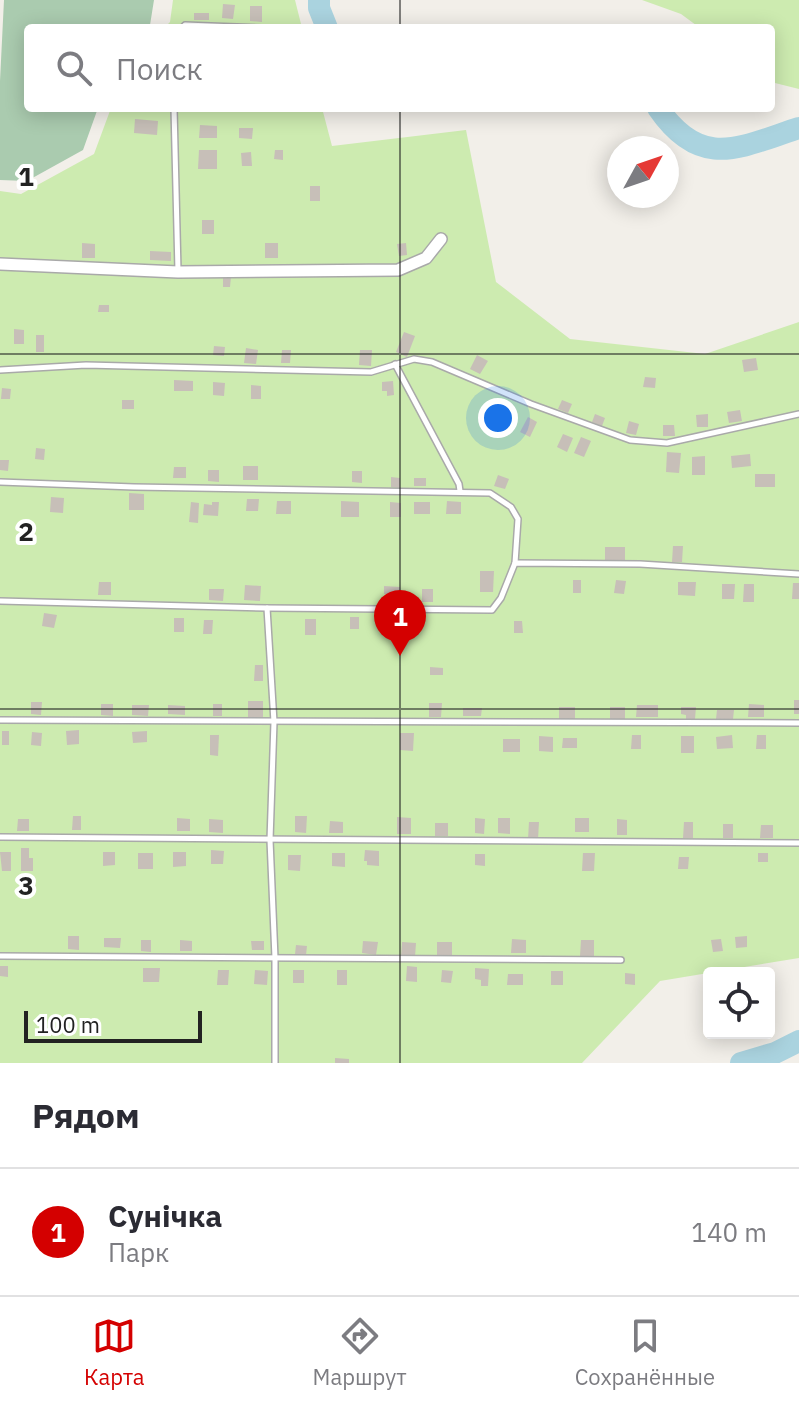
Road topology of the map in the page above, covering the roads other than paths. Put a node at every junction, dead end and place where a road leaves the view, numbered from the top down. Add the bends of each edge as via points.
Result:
1 (174, 112) edge
2 (441, 239) dead end
3 (0, 264) edge
4 (178, 272) junction
5 (395, 364) junction
6 (0, 370) edge
7 (799, 414) edge
8 (0, 482) edge
9 (460, 491) junction
10 (515, 563) junction
11 (799, 574) edge
12 (0, 601) edge
13 (267, 608) junction
14 (0, 720) edge
15 (274, 722) junction
16 (799, 723) edge
17 (0, 837) edge
18 (270, 840) junction
19 (799, 843) edge
20 (0, 956) edge
21 (275, 958) junction
22 (621, 960) dead end
23 (275, 1063) edge

1 - 4 lane
2 - 4 street via 426,258 398,270
3 - 4 street
5 - 6 lane via 371,372 86,365
5 - 7 lane via 432,362 630,440 667,443
5 - 9 lane
8 - 9 lane
9 - 10 lane via 490,493 511,507 518,519
10 - 11 lane
10 - 13 lane via 492,610
12 - 13 lane
13 - 15 lane
14 - 15 lane
15 - 16 lane
15 - 18 lane
17 - 18 lane
18 - 19 lane
18 - 21 lane
20 - 21 lane
21 - 22 lane
21 - 23 lane

